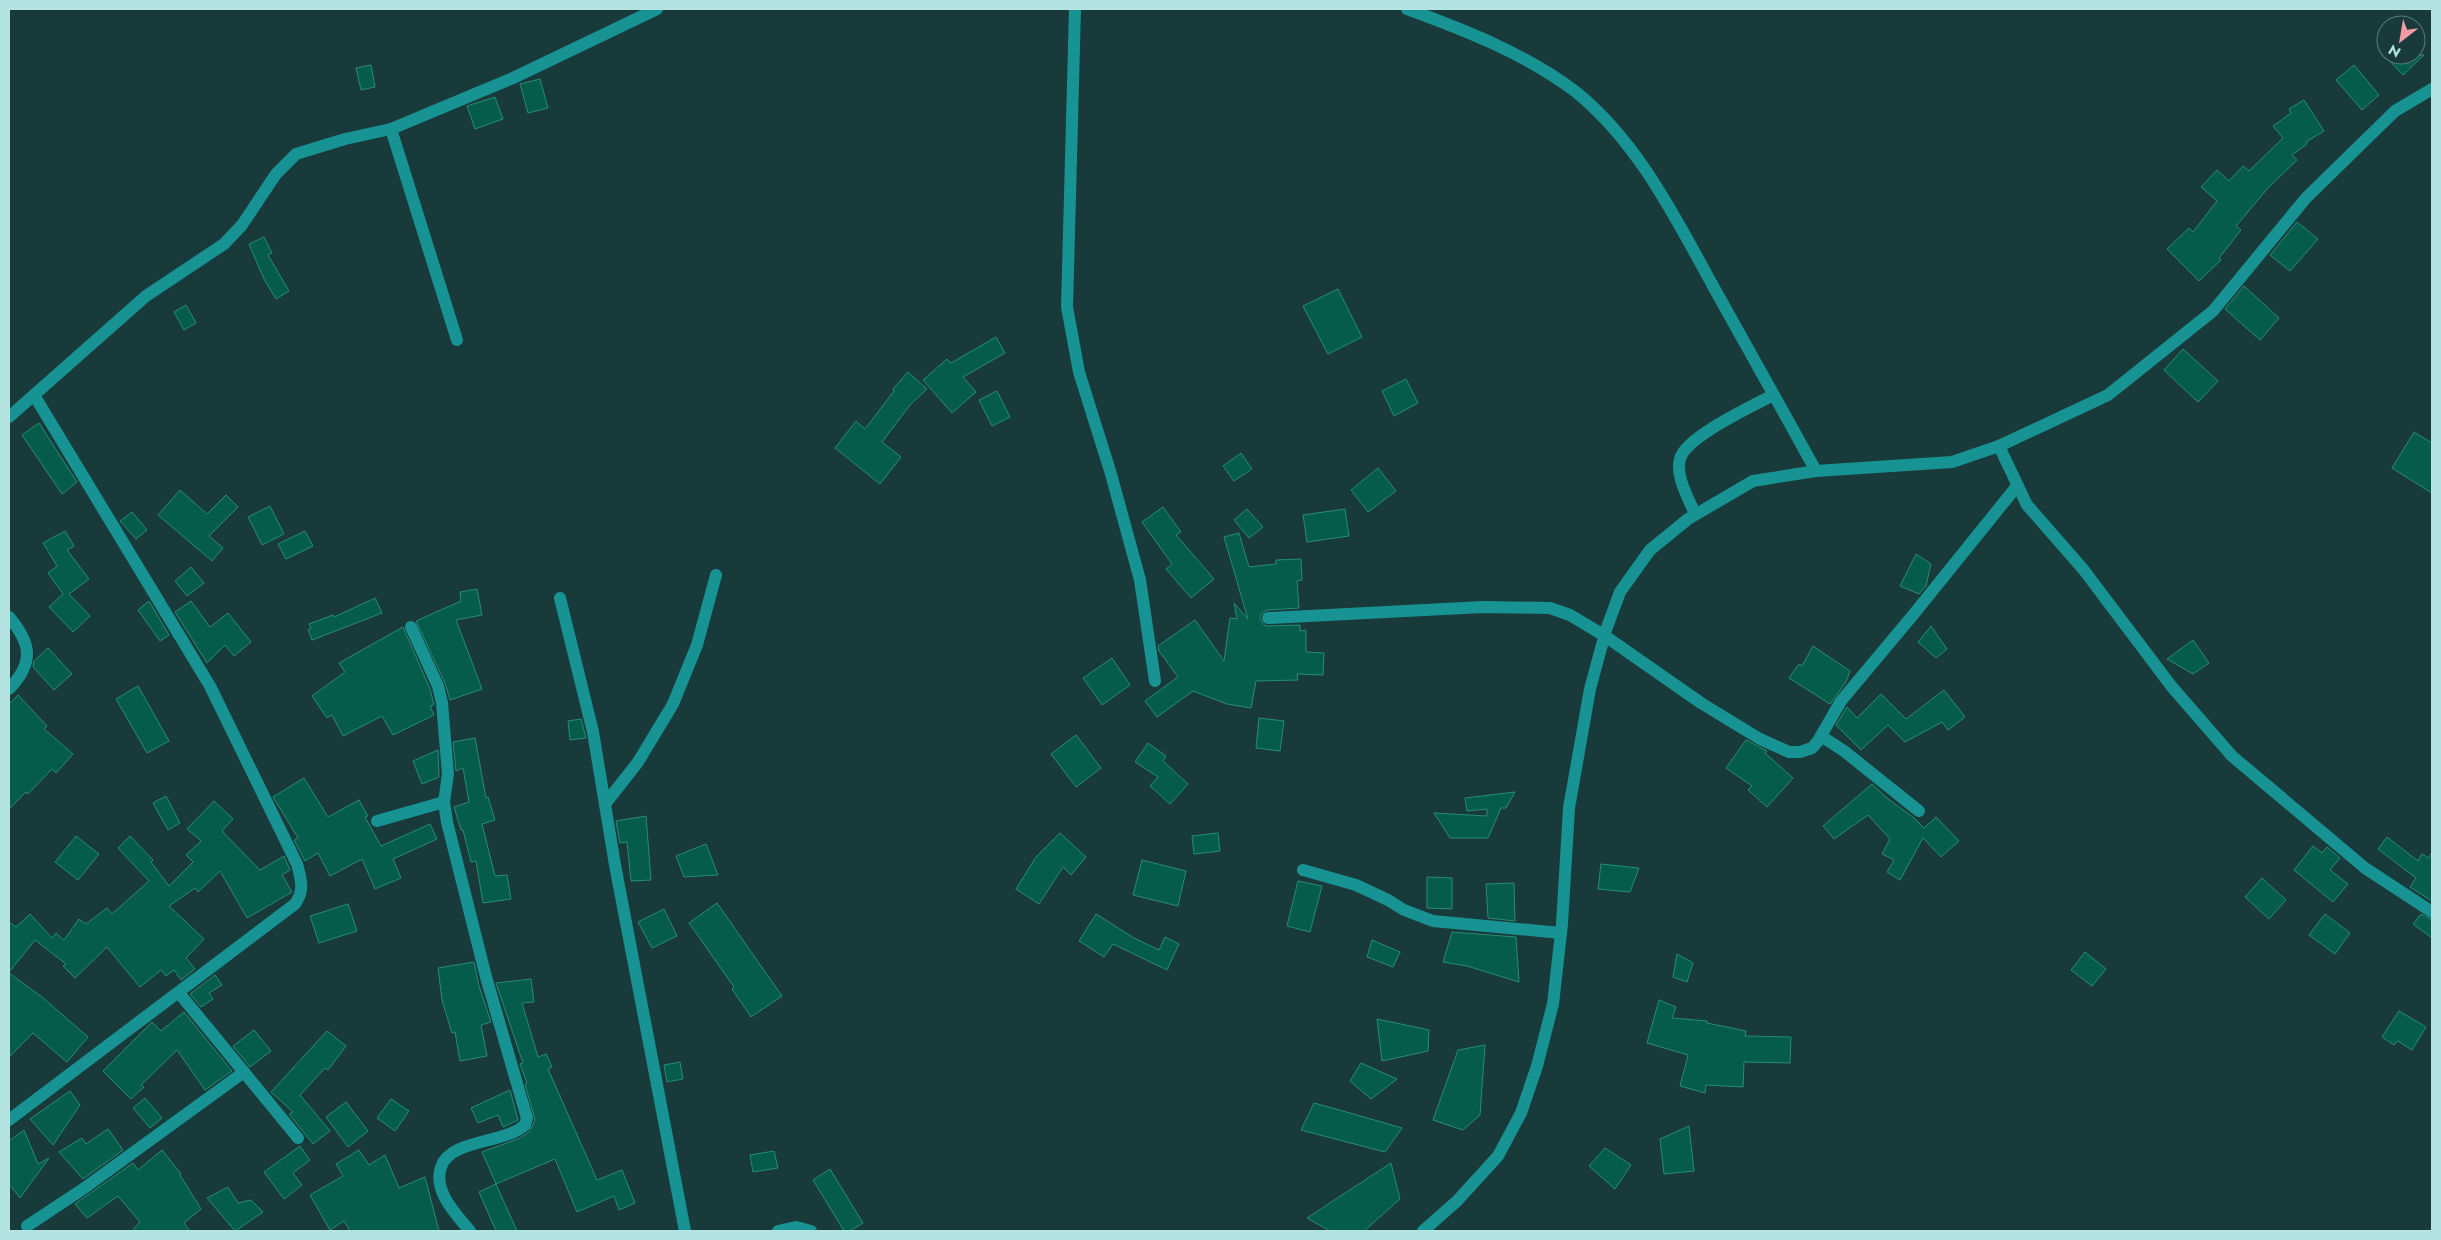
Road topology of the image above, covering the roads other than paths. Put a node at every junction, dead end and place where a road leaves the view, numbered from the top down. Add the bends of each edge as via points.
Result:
1 (656, 9) edge
2 (1075, 9) edge
3 (1407, 9) edge
4 (2432, 89) edge
5 (391, 129) junction
6 (457, 340) dead end
7 (34, 395) junction
8 (1773, 395) junction
9 (9, 417) edge
10 (1999, 446) junction
11 (1816, 471) junction
12 (2017, 486) junction
13 (1695, 514) junction
14 (716, 575) dead end
15 (560, 598) dead end
16 (9, 617) edge
17 (1268, 618) dead end
18 (411, 627) dead end
19 (1605, 636) junction
20 (1155, 681) dead end
21 (9, 689) edge
22 (1821, 736) junction
23 (444, 802) junction
24 (605, 804) junction
25 (1919, 811) dead end
26 (376, 821) dead end
27 (1303, 870) dead end
28 (2432, 912) edge
29 (1562, 933) junction
30 (178, 993) junction
31 (244, 1072) junction
32 (9, 1120) edge
33 (298, 1138) dead end
34 (27, 1226) dead end
35 (470, 1231) edge
36 (685, 1231) edge
37 (778, 1231) edge
38 (811, 1231) edge
39 (1423, 1231) edge

1 - 5 street via 512,78
2 - 20 street via 1067,292 1070,325 1079,372 1138,572
3 - 8 street via 1501,47 1542,69 1576,93 1622,138 1651,177
4 - 10 street via 2395,111 2306,198 2213,311 2108,395
5 - 6 street
5 - 7 street via 345,138 296,154 276,174 242,224 224,244 146,296
7 - 9 street
7 - 30 street via 210,686 297,864 302,884 302,894 296,904
8 - 11 street
8 - 13 street via 1703,434 1682,453 1680,470
10 - 11 street via 1952,462
10 - 12 street
11 - 13 street via 1753,481
12 - 22 street via 1841,701
12 - 28 street via 2033,514 2083,569 2167,680 2232,756 2365,868
13 - 19 street via 1650,550 1620,592
14 - 24 street via 697,645 673,704 638,762
15 - 24 street via 594,732
16 - 21 street via 28,654 26,668
17 - 19 street via 1515,606 1550,608
18 - 23 street via 435,679 442,703 448,774
19 - 22 street via 1701,703 1779,748 1800,752 1812,748
19 - 29 street via 1590,689 1569,808
22 - 25 street
23 - 26 street
23 - 35 street via 486,978 526,1118 526,1125 515,1133 462,1148 448,1154 443,1162 438,1175 441,1189 447,1203
24 - 36 street
27 - 29 street via 1356,885 1404,910 1434,920
29 - 39 street via 1553,1004 1521,1113 1498,1156
30 - 31 street
30 - 32 street
31 - 33 street
31 - 34 street
37 - 38 street via 796,1227

